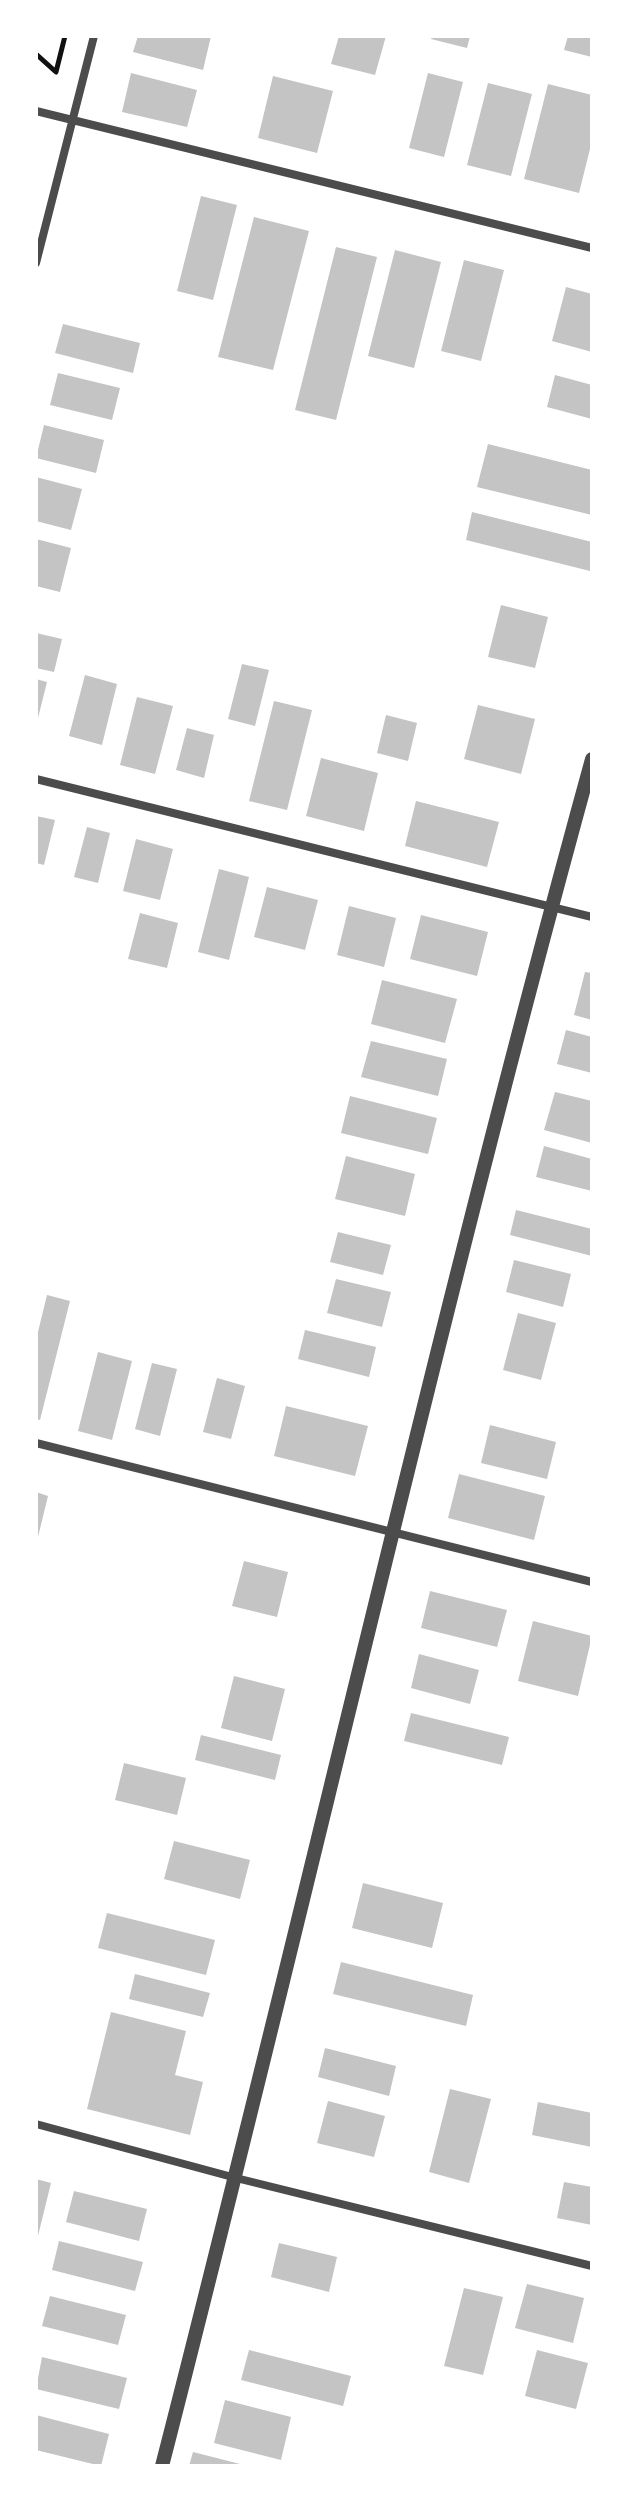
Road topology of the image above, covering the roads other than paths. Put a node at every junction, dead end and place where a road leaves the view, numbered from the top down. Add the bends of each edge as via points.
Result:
1 (94, 36) edge
2 (36, 111) edge
3 (73, 120) junction
4 (592, 248) edge
5 (36, 263) edge
6 (592, 759) edge
7 (36, 779) edge
8 (551, 906) junction
9 (592, 917) edge
10 (36, 1443) edge
11 (392, 1532) junction
12 (592, 1582) edge
13 (36, 2124) edge
14 (236, 2178) junction
15 (592, 2266) edge
16 (162, 2466) edge

1 - 3 street
2 - 3 street
3 - 4 street
3 - 5 street
6 - 8 street
7 - 8 street
8 - 9 street
8 - 11 street
10 - 11 street
11 - 12 street
11 - 14 street
13 - 14 street
14 - 15 street
14 - 16 street

